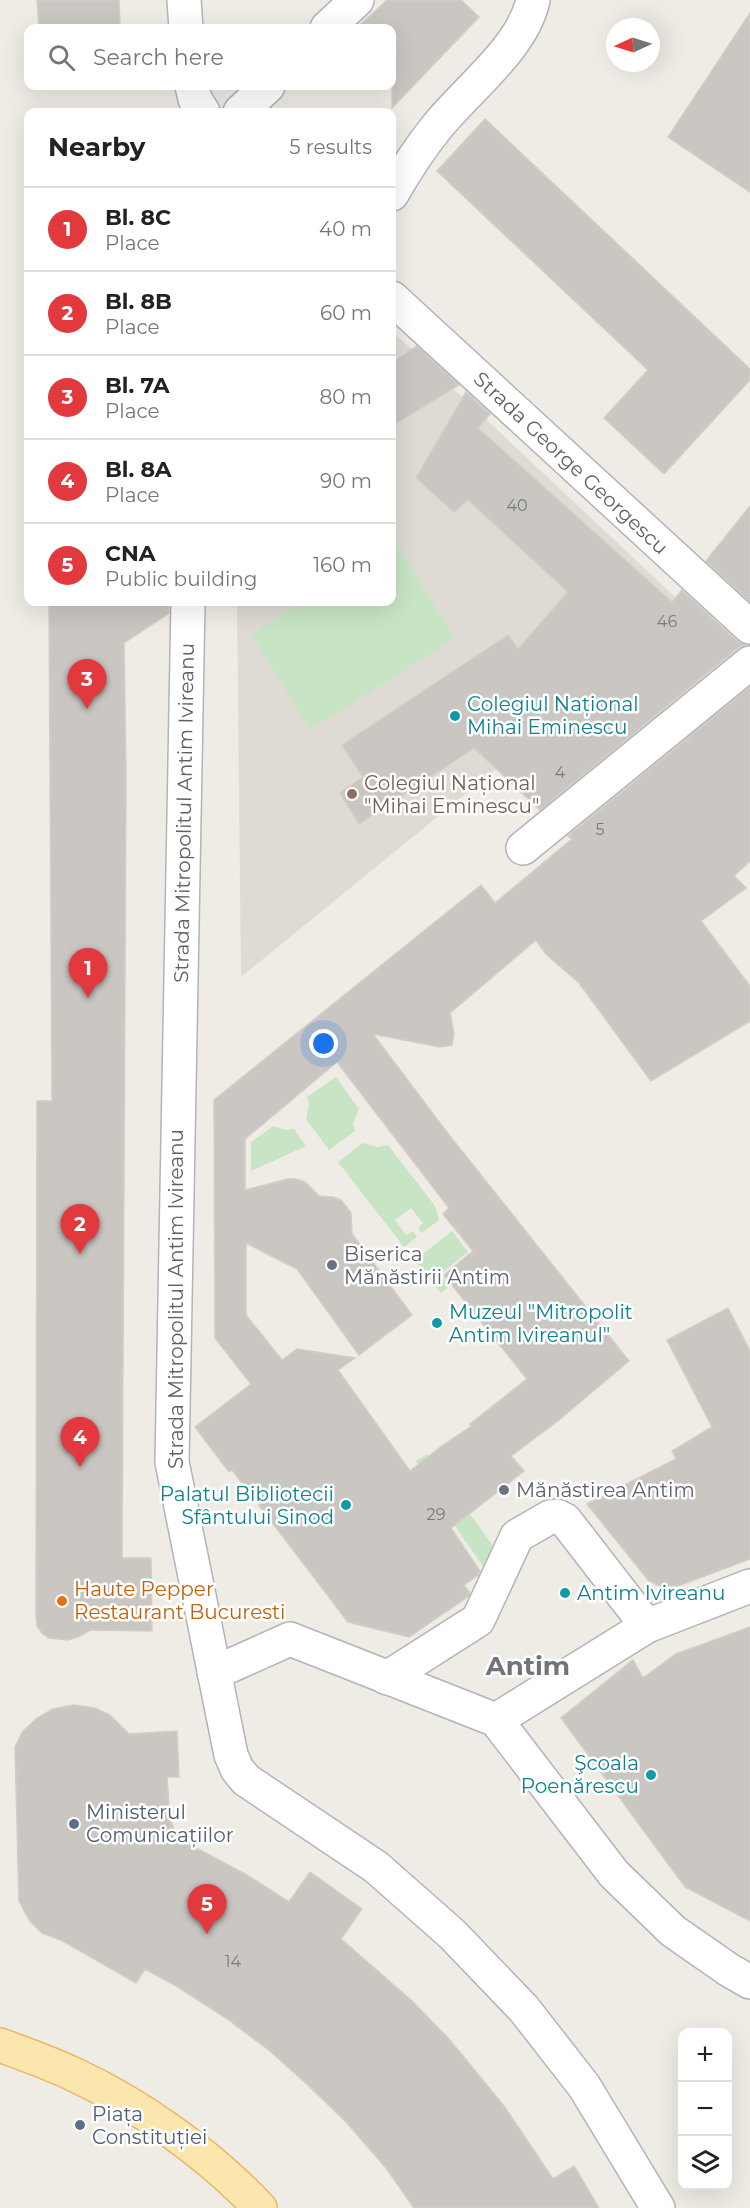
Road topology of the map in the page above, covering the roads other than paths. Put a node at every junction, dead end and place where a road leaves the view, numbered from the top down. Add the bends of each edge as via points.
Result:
1 (184, 0) edge
2 (357, 0) edge
3 (533, 0) edge
4 (186, 24) edge
5 (331, 24) edge
6 (193, 90) edge
7 (264, 90) edge
8 (201, 108) edge
9 (244, 108) edge
10 (396, 187) edge
11 (396, 302) edge
12 (188, 606) edge
13 (750, 627) edge
14 (750, 663) edge
15 (523, 848) dead end
16 (750, 1586) edge
17 (647, 1626) junction
18 (214, 1673) junction
19 (387, 1678) junction
20 (496, 1719) junction
21 (750, 1982) edge
22 (0, 2045) edge
23 (260, 2208) edge
24 (658, 2208) edge

1 - 4 street
2 - 5 street
3 - 10 street via 526,24 510,46 436,128
6 - 8 street
7 - 9 street
11 - 13 street, Strada George Georgescu
12 - 18 street, Strada Mitropolitul Antim Ivireanu via 172,1451
14 - 15 street
16 - 17 street
17 - 19 street via 565,1520 550,1517 517,1536 478,1620
17 - 20 street
18 - 19 street via 290,1639
18 - 24 street, Strada Mitropolitul Antim Ivireanu via 231,1755 246,1780 376,1867 452,1934 524,2009 584,2086
19 - 20 street
20 - 21 street via 614,1874 673,1931
22 - 23 main road via 73,2074 123,2101 196,2150

